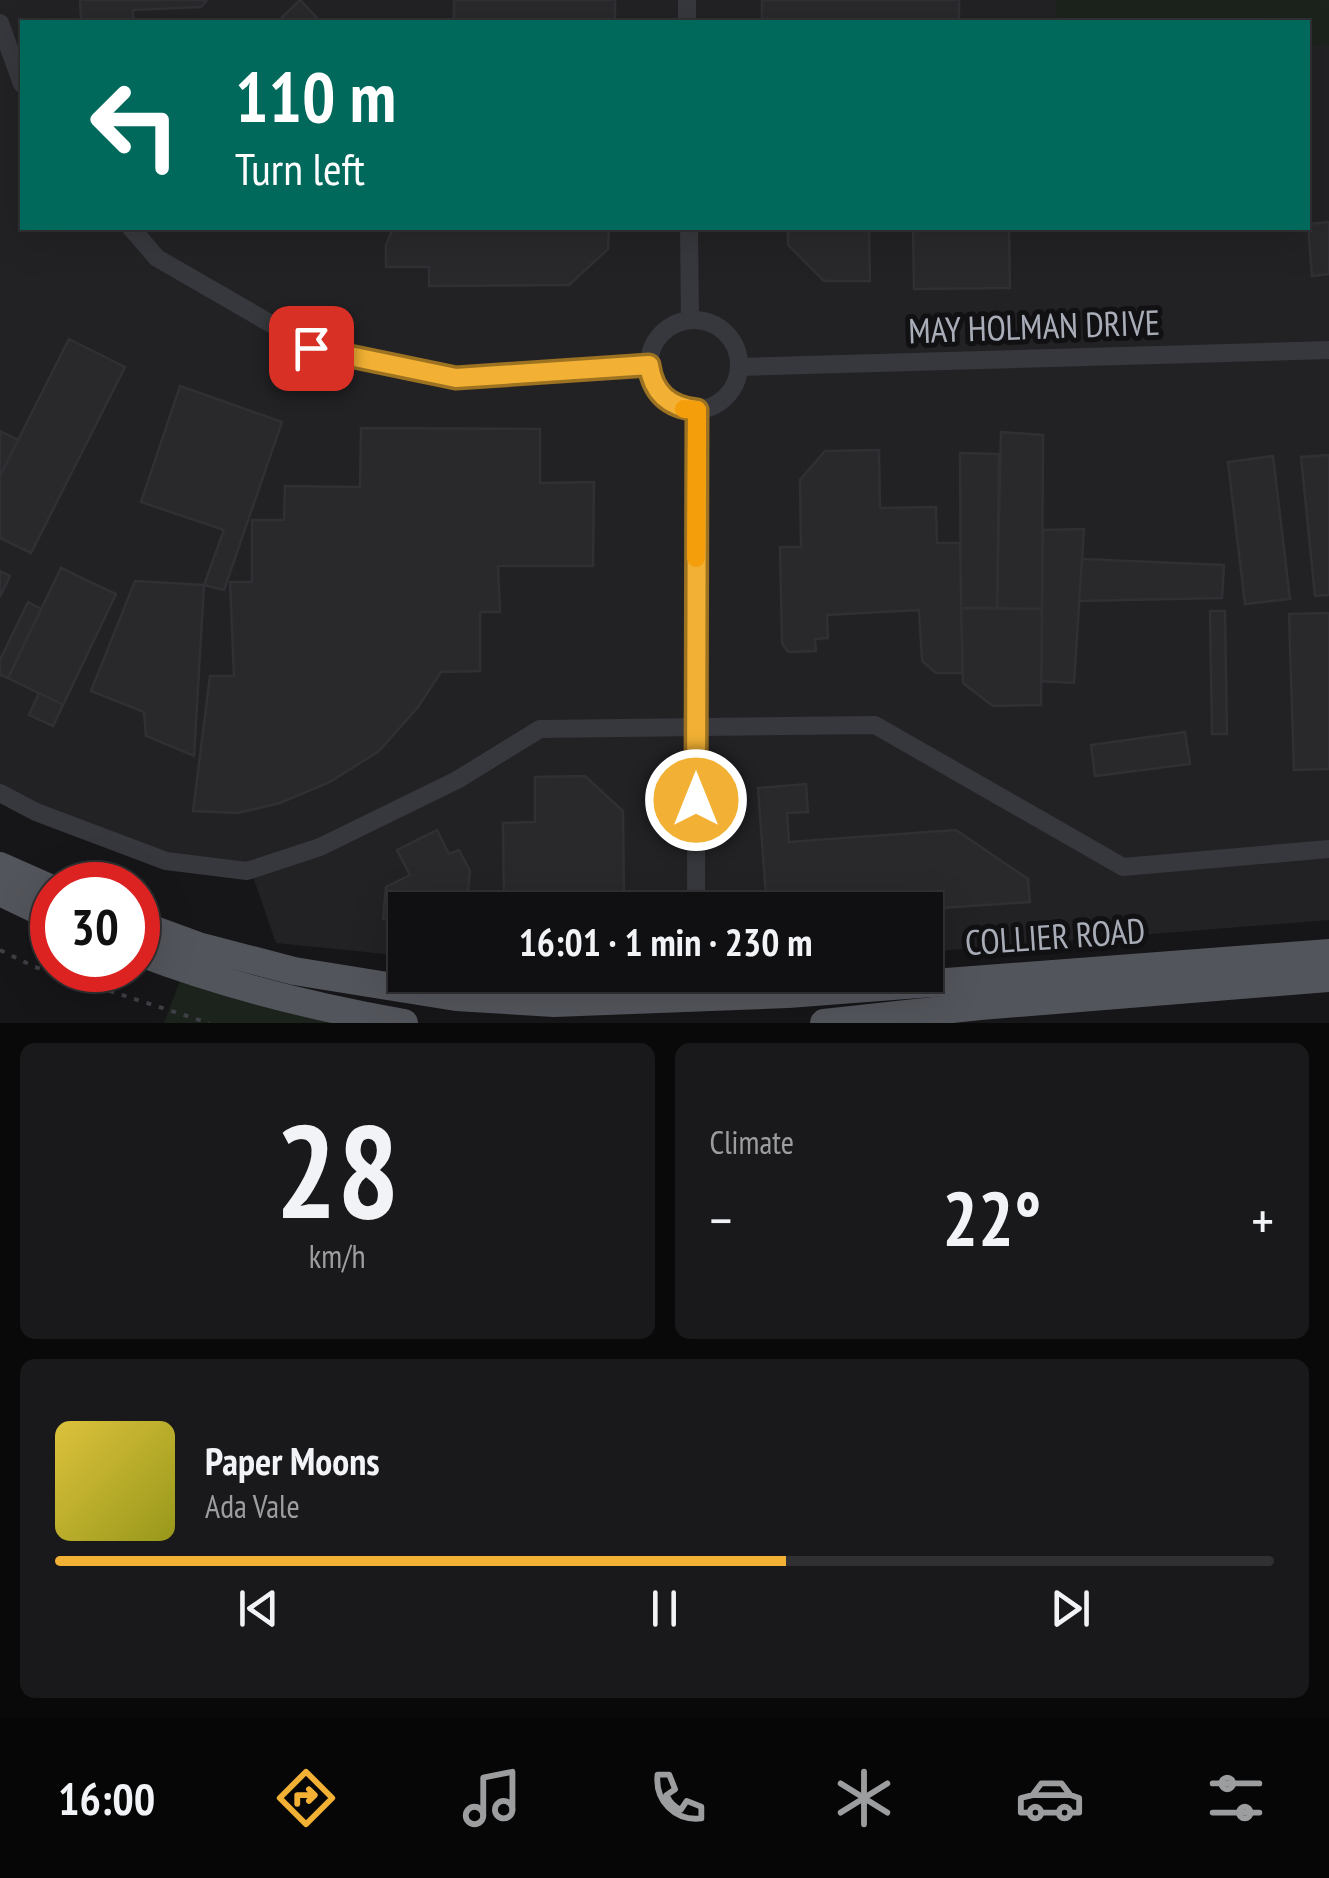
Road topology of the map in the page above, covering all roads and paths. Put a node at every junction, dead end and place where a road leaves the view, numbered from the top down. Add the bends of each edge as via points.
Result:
1 (0, 22) edge
2 (20, 78) edge
3 (134, 230) edge
4 (689, 230) edge
5 (690, 319) junction
6 (1329, 350) edge
7 (649, 365) junction
8 (740, 367) junction
9 (697, 410) junction
10 (695, 726) junction
11 (0, 793) edge
12 (1329, 850) edge
13 (0, 866) edge
14 (30, 879) edge
15 (0, 892) edge
16 (696, 892) edge
17 (30, 906) edge
18 (160, 932) edge
19 (0, 950) edge
20 (1329, 953) edge
21 (160, 961) edge
22 (1329, 978) edge
23 (943, 982) edge
24 (388, 987) edge
25 (424, 992) edge
26 (646, 992) edge
27 (765, 992) edge
28 (814, 992) edge
29 (210, 1023) edge
30 (404, 1023) edge
31 (824, 1023) edge

1 - 2 street
3 - 7 street via 157,258 311,348 456,378
4 - 5 street
5 - 7 street via 660,334
5 - 8 street via 706,320 731,338
6 - 8 street, MAY HOLMAN DRIVE
7 - 9 street via 658,392
8 - 9 street via 727,397
9 - 10 street
10 - 11 street via 540,729 457,780 320,848 247,871 166,861
10 - 12 street via 876,726 1122,867
10 - 16 street
13 - 14 main road
15 - 17 main road
18 - 24 main road, COLLIER ROAD via 294,972
19 - 29 path via 35,968
20 - 23 main road, COLLIER ROAD
21 - 30 main road via 318,1008
22 - 31 main road, COLLIER ROAD
25 - 26 main road, COLLIER ROAD via 554,1003
27 - 28 main road, COLLIER ROAD

